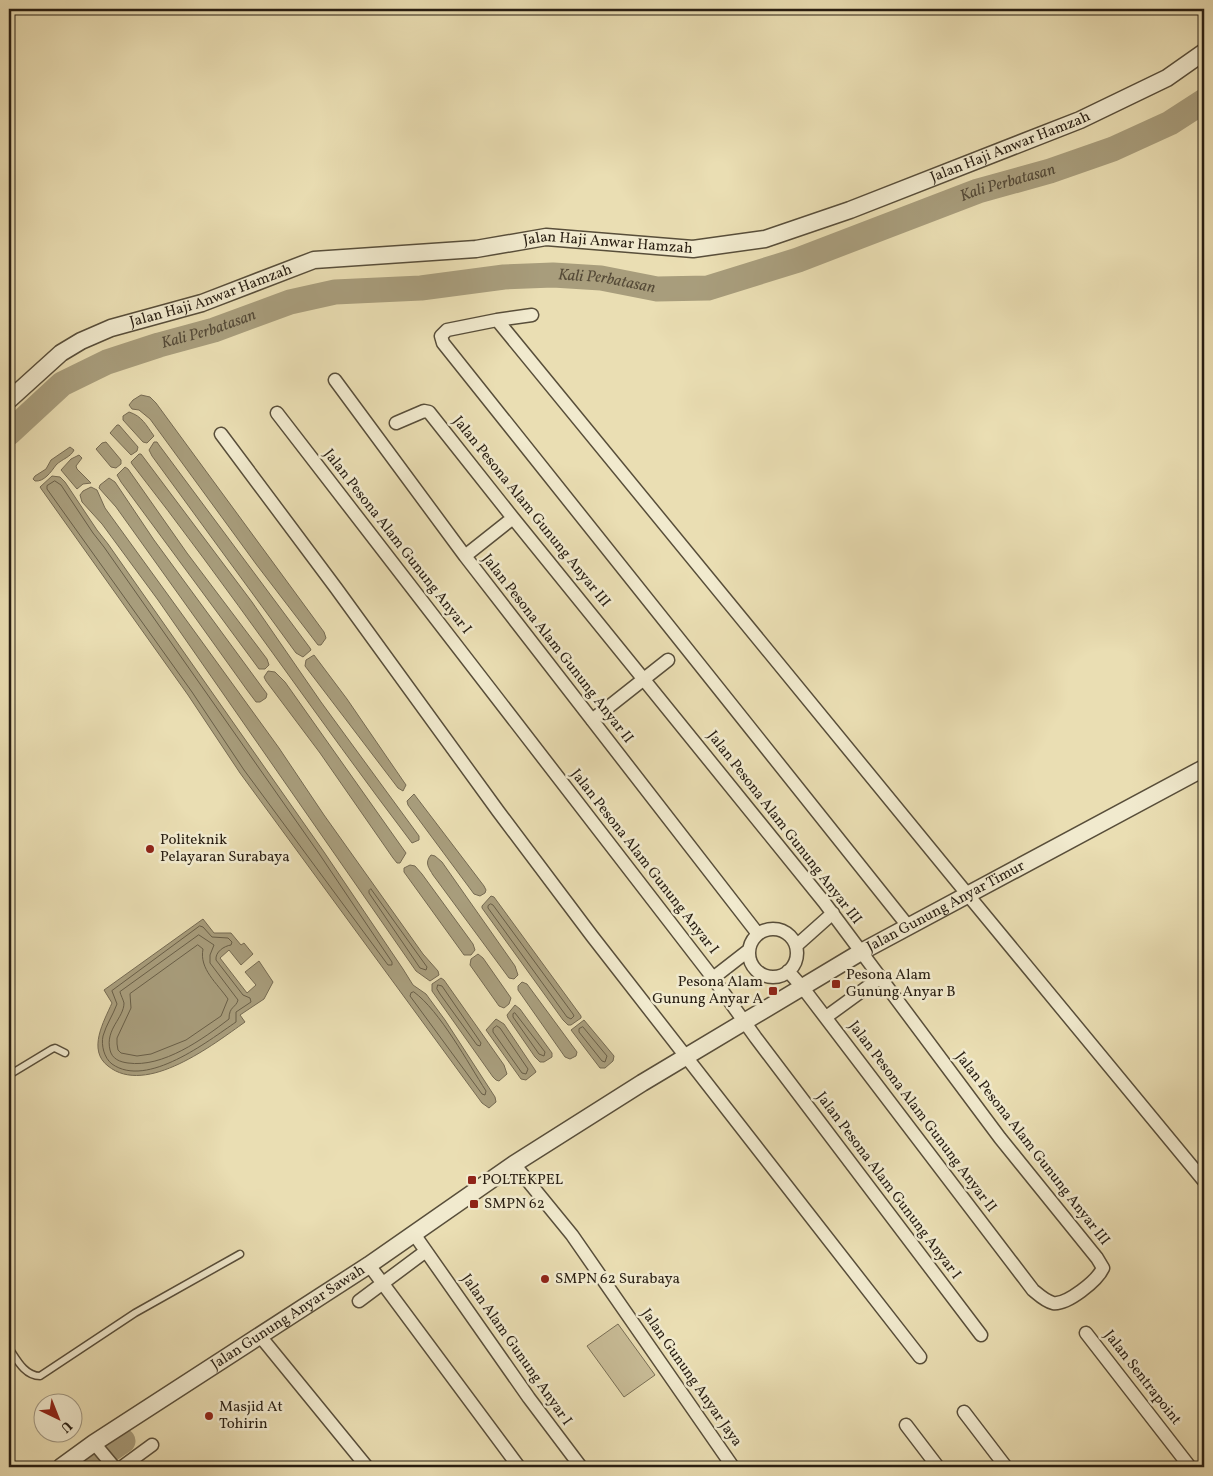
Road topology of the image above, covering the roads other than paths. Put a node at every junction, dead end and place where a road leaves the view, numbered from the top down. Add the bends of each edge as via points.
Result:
1 (1204, 52) edge
2 (532, 315) dead end
3 (497, 320) junction
4 (335, 380) dead end
5 (9, 400) edge
6 (277, 413) dead end
7 (396, 423) dead end
8 (220, 434) dead end
9 (513, 518) junction
10 (465, 556) junction
11 (668, 660) dead end
12 (644, 678) junction
13 (592, 720) junction
14 (1204, 768) edge
15 (968, 895) junction
16 (833, 913) junction
17 (908, 926) junction
18 (758, 934) junction
19 (796, 946) junction
20 (750, 950) junction
21 (861, 952) junction
22 (788, 971) junction
23 (713, 978) junction
24 (882, 978) junction
25 (803, 988) junction
26 (826, 1017) junction
27 (744, 1023) junction
28 (65, 1053) dead end
29 (685, 1057) junction
30 (9, 1075) edge
31 (514, 1164) junction
32 (1204, 1181) edge
33 (414, 1234) junction
34 (426, 1251) junction
35 (240, 1254) dead end
36 (369, 1265) junction
37 (381, 1284) junction
38 (1029, 1285) joint
39 (359, 1300) dead end
40 (1086, 1332) dead end
41 (981, 1335) dead end
42 (260, 1336) junction
43 (9, 1348) edge
44 (920, 1357) dead end
45 (964, 1412) dead end
46 (906, 1425) dead end
47 (152, 1445) dead end
48 (96, 1446) junction
49 (60, 1467) edge
50 (114, 1467) edge
51 (122, 1467) edge
52 (367, 1467) edge
53 (519, 1467) edge
54 (580, 1467) edge
55 (733, 1467) edge
56 (938, 1467) edge
57 (1006, 1467) edge
58 (1190, 1467) edge

1 - 5 street, Jalan Haji Anwar Hamzah via 1167,78 1080,120 850,210 765,239 693,249 546,237 476,249 314,260 202,303 111,328 80,341 61,353
2 - 3 street
3 - 15 street
3 - 17 street via 446,330 441,336 443,342
4 - 10 street, Jalan Pesona Alam Gunung Anyar II
6 - 23 street, Jalan Pesona Alam Gunung Anyar I
7 - 9 street, Jalan Pesona Alam Gunung Anyar III via 424,411 429,412
8 - 29 street via 498,811
9 - 10 street
9 - 12 street, Jalan Pesona Alam Gunung Anyar III
10 - 13 street, Jalan Pesona Alam Gunung Anyar II
11 - 12 street
12 - 13 street
12 - 16 street, Jalan Pesona Alam Gunung Anyar III
13 - 18 street, Jalan Pesona Alam Gunung Anyar II
14 - 15 street, Jalan Gunung Anyar Timur
15 - 17 street, Jalan Gunung Anyar Timur
15 - 32 street
16 - 19 street
16 - 21 street, Jalan Pesona Alam Gunung Anyar III
17 - 21 street, Jalan Gunung Anyar Timur
18 - 19 street via 776,929 785,932
18 - 20 street
19 - 22 street via 797,955
20 - 22 street via 750,960 762,974 780,976
20 - 23 street
21 - 24 street, Jalan Pesona Alam Gunung Anyar III
21 - 25 street, Jalan Gunung Anyar Timur
22 - 25 street, Jalan Pesona Alam Gunung Anyar II
23 - 27 street, Jalan Pesona Alam Gunung Anyar I
24 - 26 street
24 - 38 street, Jalan Pesona Alam Gunung Anyar III via 1000,1138 1103,1268 1099,1277 1068,1300 1058,1303 1050,1302
25 - 26 street, Jalan Pesona Alam Gunung Anyar II
25 - 27 street, Jalan Gunung Anyar Timur
26 - 38 street, Jalan Pesona Alam Gunung Anyar II
27 - 29 street, Jalan Gunung Anyar Timur
27 - 41 street, Jalan Pesona Alam Gunung Anyar I
28 - 30 lane via 52,1049
29 - 31 street, Jalan Gunung Anyar Timur
29 - 44 street
31 - 33 street, Jalan Gunung Anyar Sawah
31 - 55 street, Jalan Gunung Anyar Jaya via 572,1235
33 - 34 street, Jalan Alam Gunung Anyar I
33 - 36 street, Jalan Gunung Anyar Sawah
34 - 37 street
34 - 54 street, Jalan Alam Gunung Anyar I
35 - 43 lane via 136,1313 40,1376 22,1368
36 - 37 street
36 - 42 street, Jalan Gunung Anyar Sawah
37 - 39 street
37 - 53 street
40 - 58 street, Jalan Sentrapoint
42 - 48 street, Jalan Gunung Anyar Sawah
42 - 52 street
45 - 57 street
46 - 56 street
47 - 51 street
48 - 49 street, Jalan Gunung Anyar Sawah
48 - 50 street

